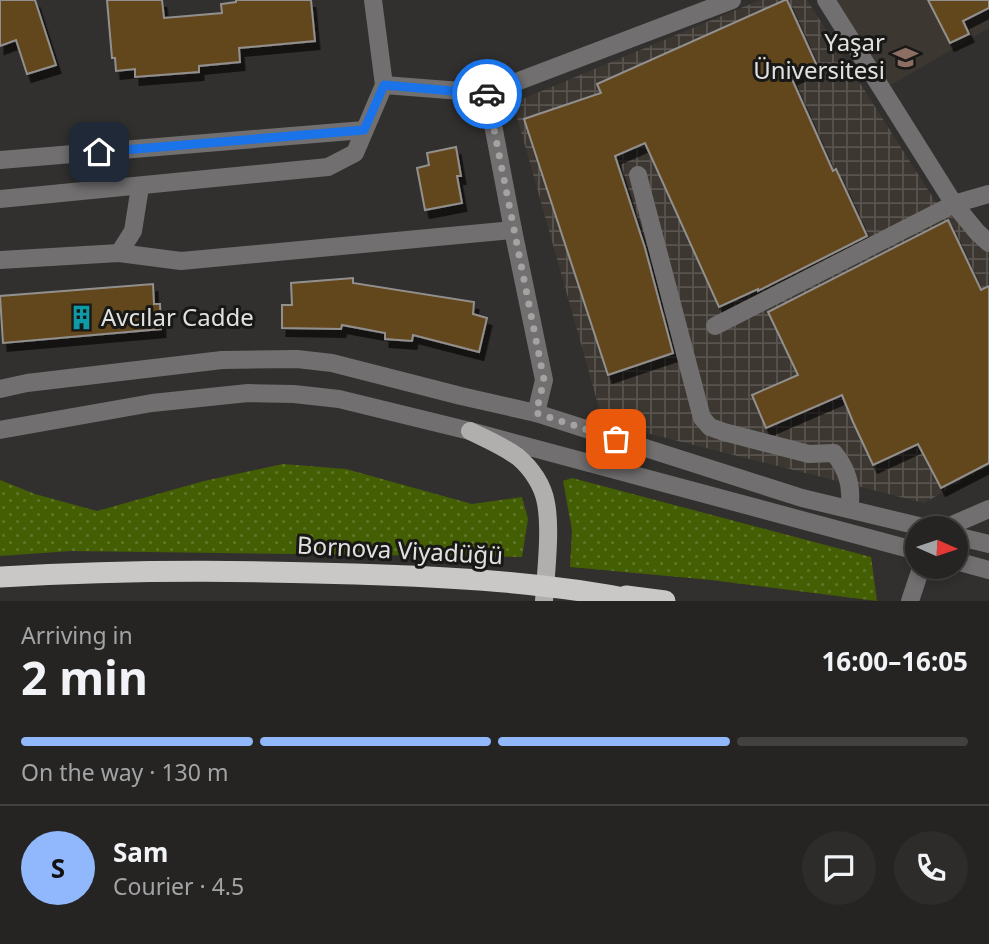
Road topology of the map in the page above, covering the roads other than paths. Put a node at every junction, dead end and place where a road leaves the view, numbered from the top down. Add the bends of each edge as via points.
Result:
1 (373, 0) edge
2 (732, 0) edge
3 (826, 0) edge
4 (384, 85) junction
5 (487, 93) junction
6 (364, 130) junction
7 (0, 160) edge
8 (638, 175) dead end
9 (140, 187) junction
10 (989, 194) edge
11 (0, 200) edge
12 (954, 204) junction
13 (513, 230) junction
14 (989, 243) edge
15 (119, 253) junction
16 (0, 260) edge
17 (715, 326) dead end
18 (0, 389) edge
19 (536, 413) junction
20 (0, 430) edge
21 (470, 431) junction
22 (849, 509) junction
23 (989, 509) edge
24 (968, 518) edge
25 (905, 523) edge
26 (968, 539) edge
27 (989, 544) edge
28 (905, 548) edge
29 (968, 564) edge
30 (989, 570) edge
31 (0, 577) edge
32 (917, 579) edge
33 (596, 592) junction
34 (544, 601) edge
35 (639, 601) edge
36 (665, 601) edge
37 (910, 601) edge

1 - 4 street
2 - 5 street
3 - 12 street
4 - 5 street
4 - 6 street
5 - 13 street
6 - 7 street
6 - 9 street via 355,153 328,167
8 - 22 street via 702,418 710,427 736,435 809,454 834,453 848,475
9 - 11 street
9 - 15 street via 133,231
10 - 12 street
12 - 14 street
12 - 17 street
13 - 15 street via 181,261
13 - 19 street via 544,380
15 - 16 street
18 - 19 street via 222,360 298,359 332,363
19 - 22 street
20 - 21 street via 152,403 248,393 339,399
21 - 28 street
21 - 34 main road via 518,458 542,489 547,519
22 - 25 street
23 - 24 street
26 - 27 street
29 - 30 street
31 - 33 highway, Bornova Viyadüğü via 271,571 432,576
32 - 37 street
33 - 35 highway, Bornova Viyadüğü
33 - 36 highway

